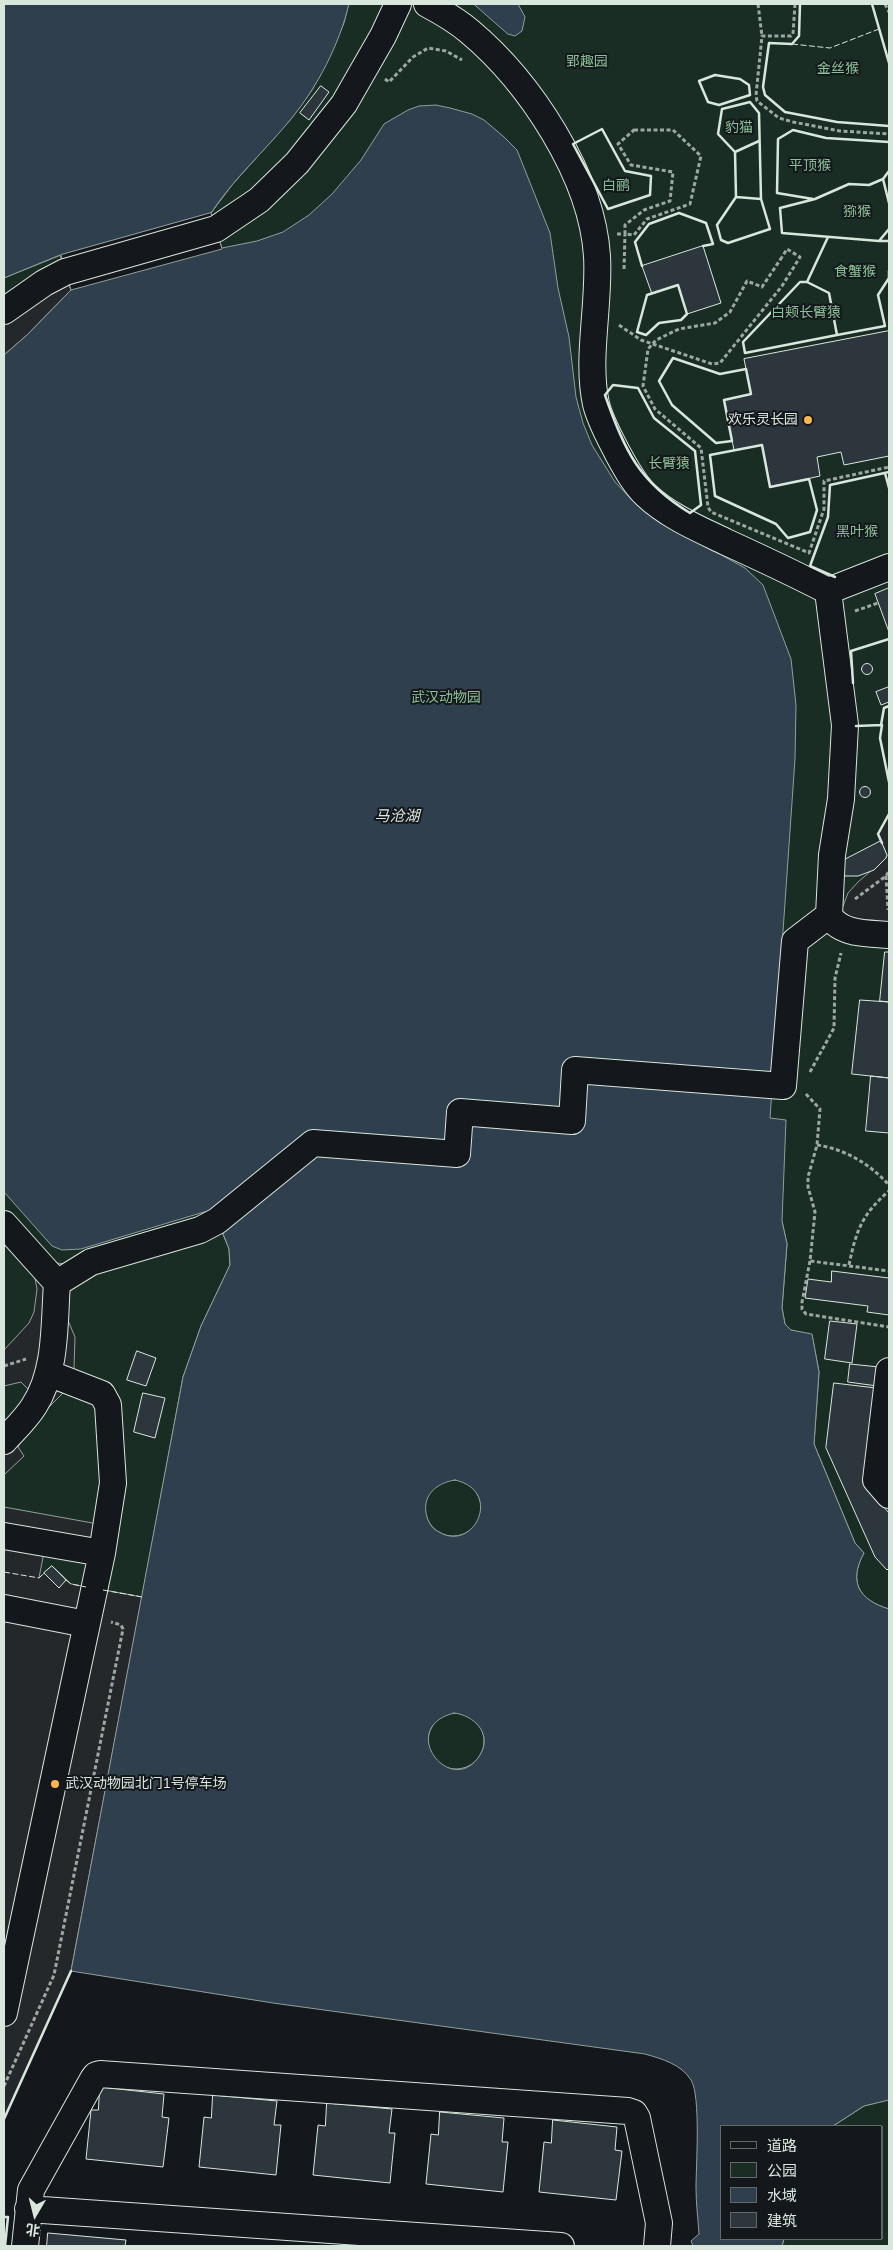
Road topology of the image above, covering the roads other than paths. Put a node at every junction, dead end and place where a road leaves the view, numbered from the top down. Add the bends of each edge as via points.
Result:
1 (398, 4) edge
2 (427, 4) edge
3 (4, 311) edge
4 (889, 567) edge
5 (828, 592) junction
6 (838, 922) junction
7 (889, 935) edge
8 (4, 1224) edge
9 (57, 1283) junction
10 (889, 1371) edge
11 (48, 1373) junction
12 (4, 1441) edge
13 (889, 1495) edge
14 (4, 1536) edge
15 (102, 1553) junction
16 (4, 1608) edge
17 (87, 1620) junction
18 (4, 2013) edge
19 (28, 2209) junction
20 (264, 2236) edge
21 (430, 2242) edge
22 (25, 2246) edge
23 (561, 2246) edge
24 (657, 2246) edge

1 - 3 lane via 367,66 339,110 296,163 259,200 216,230 65,272
2 - 5 lane via 469,31 512,73 536,105 573,170 594,236 598,301 593,363 596,406 633,479 662,508 694,527
4 - 5 lane
5 - 6 lane via 845,725 832,855
6 - 7 lane
6 - 9 lane via 795,941 785,1086 576,1070 572,1121 460,1112 457,1154 313,1143 217,1221 200,1230 91,1262
8 - 9 lane
9 - 11 lane
10 - 13 lane via 876,1480
11 - 12 lane via 34,1406
11 - 15 lane via 97,1392 108,1405 113,1483
14 - 15 lane
15 - 17 lane
16 - 17 lane
17 - 18 lane
19 - 20 lane
19 - 22 lane
19 - 24 lane via 31,2190 93,2079 100,2074 628,2111 637,2118 659,2223
20 - 21 lane
21 - 23 lane

